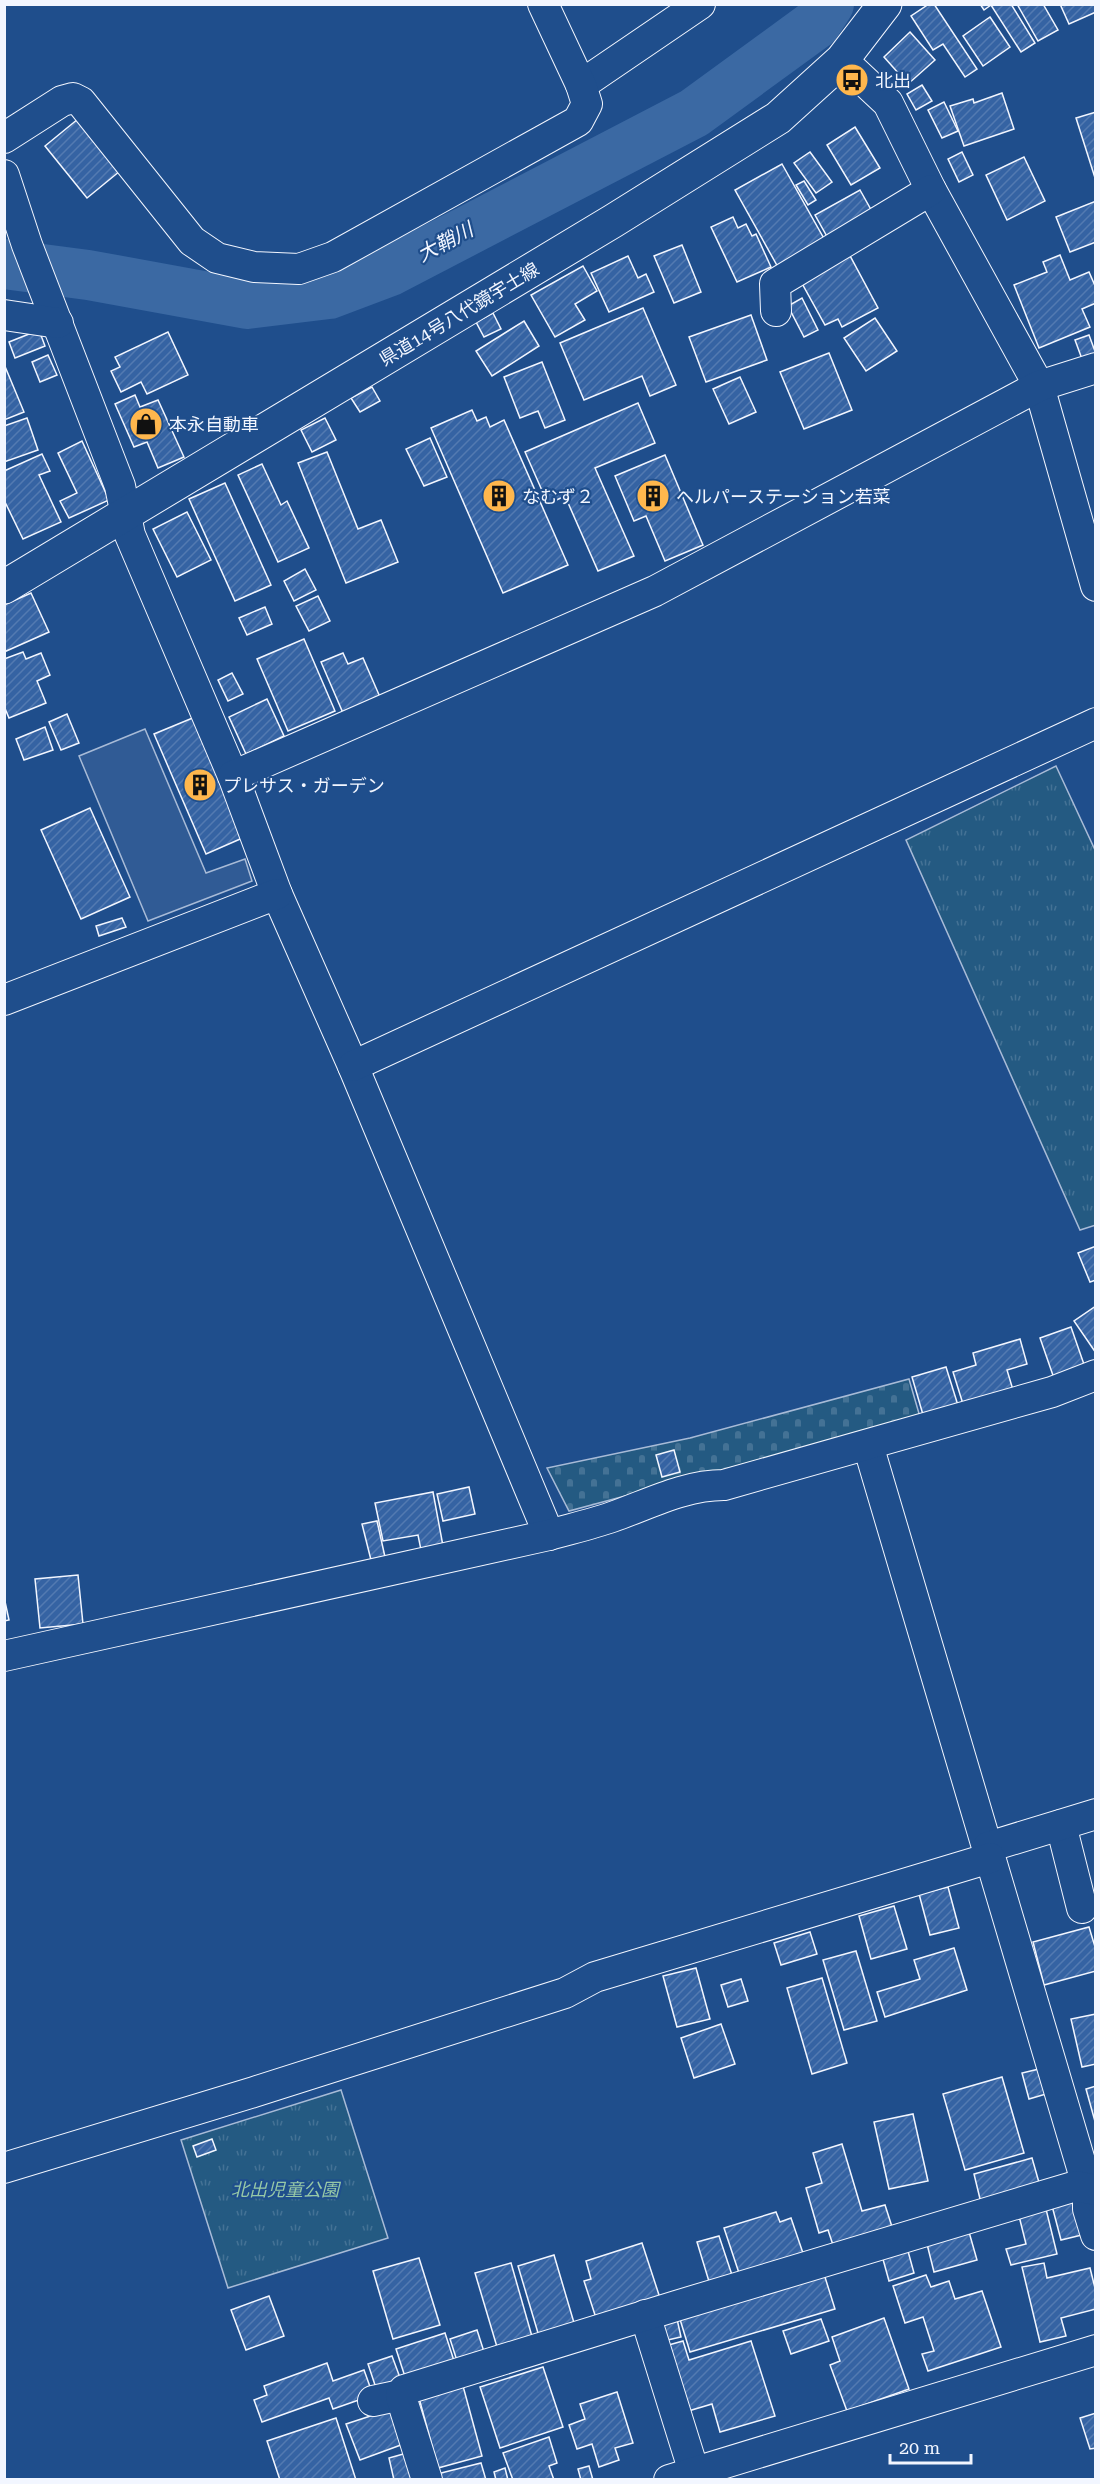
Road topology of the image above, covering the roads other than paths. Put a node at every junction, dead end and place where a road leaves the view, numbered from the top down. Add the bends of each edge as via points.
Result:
1 (543, 4) edge
2 (885, 4) edge
3 (685, 9) edge
4 (842, 60) junction
5 (582, 85) junction
6 (4, 138) edge
7 (4, 175) edge
8 (931, 190) junction
9 (18, 235) edge
10 (776, 311) dead end
11 (4, 315) edge
12 (55, 315) junction
13 (1095, 368) edge
14 (1039, 386) junction
15 (127, 513) junction
16 (1095, 586) edge
17 (4, 587) edge
18 (1095, 723) edge
19 (233, 776) junction
20 (277, 894) junction
21 (4, 1000) edge
22 (354, 1066) junction
23 (1095, 1375) edge
24 (868, 1445) junction
25 (549, 1535) junction
26 (4, 1656) edge
27 (1095, 1814) edge
28 (1061, 1825) junction
29 (989, 1852) junction
30 (1082, 1908) dead end
31 (4, 2168) edge
32 (1092, 2189) edge
33 (1095, 2235) edge
34 (645, 2315) junction
35 (1095, 2350) edge
36 (681, 2476) edge
37 (427, 2480) edge

1 - 5 street
2 - 4 main road, 県道14号八代鏡宇土線
3 - 5 street
4 - 8 street via 888,104
4 - 15 main road, 県道14号八代鏡宇土線 via 769,124
5 - 6 street via 587,104 578,121 333,257 299,269 254,267 217,258 192,241 81,102 73,98 62,100
7 - 9 street
8 - 10 street via 775,284
8 - 14 street
9 - 12 street
11 - 12 street
12 - 15 street
13 - 14 street
14 - 16 street
14 - 19 street via 655,591
15 - 17 main road, 県道14号八代鏡宇土線
15 - 19 street via 130,535
18 - 22 street
19 - 20 street
20 - 21 street
20 - 22 street
22 - 25 street
23 - 24 street via 1052,1392
24 - 25 street via 724,1485 706,1485 645,1502 613,1517
24 - 29 street
25 - 26 street
27 - 28 street
28 - 29 street
28 - 30 street
29 - 31 street via 596,1977 565,1993 266,2089
29 - 32 street
32 - 33 street via 1088,2209
32 - 34 street via 1076,2186
34 - 36 street
34 - 37 street via 387,2398
35 - 36 street

